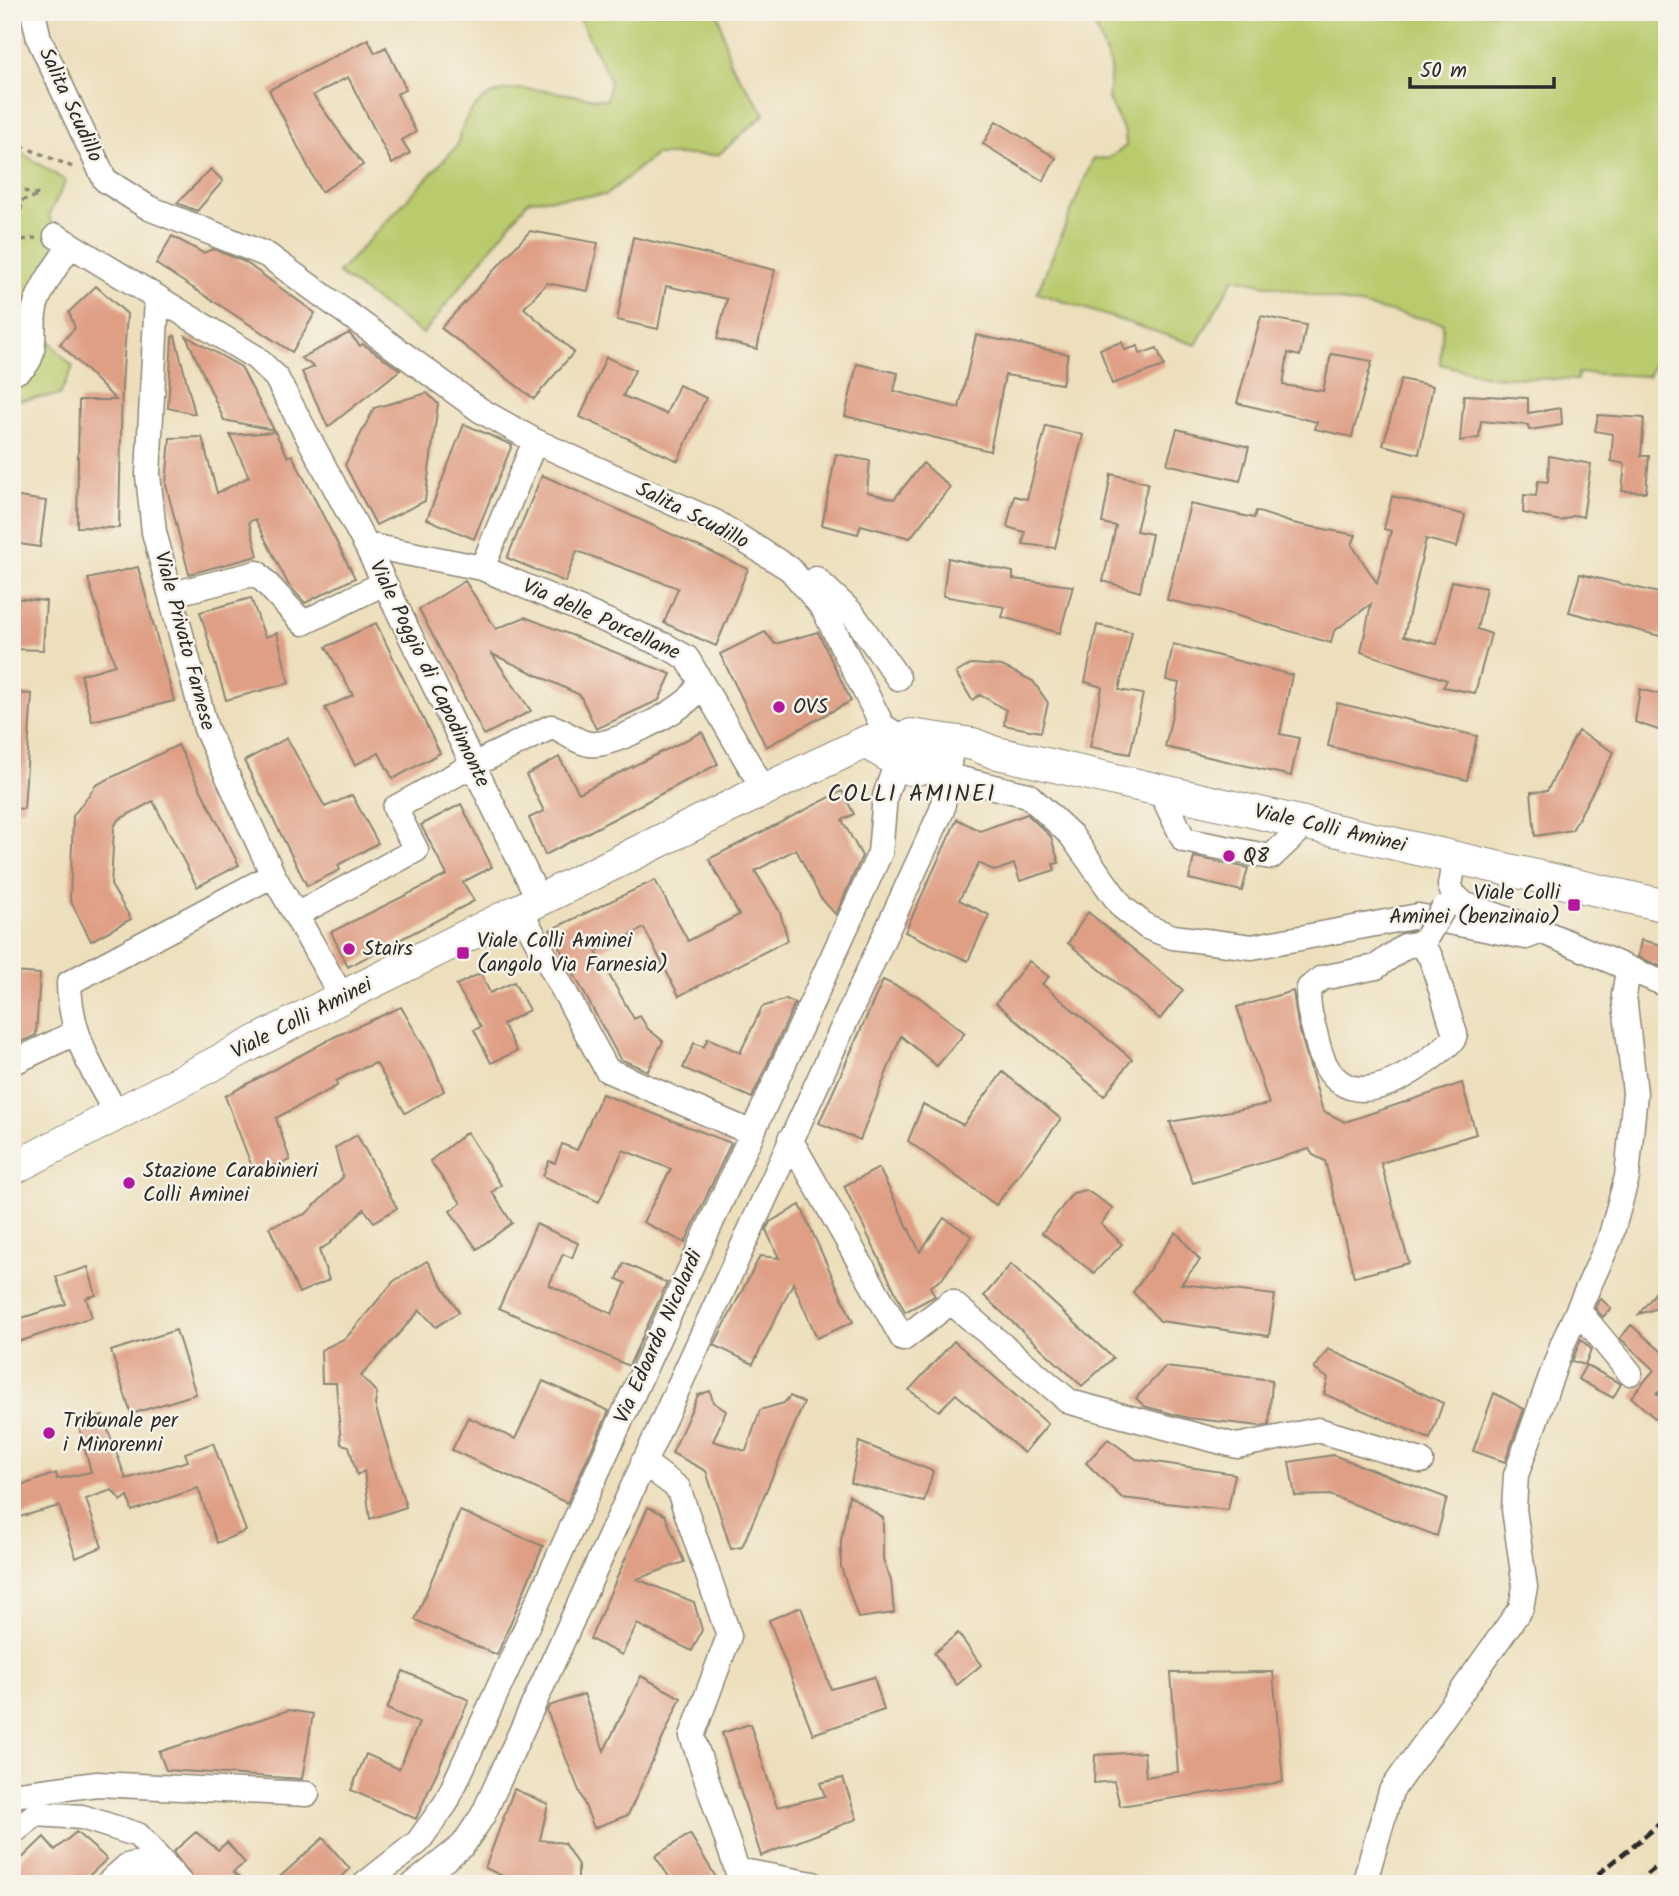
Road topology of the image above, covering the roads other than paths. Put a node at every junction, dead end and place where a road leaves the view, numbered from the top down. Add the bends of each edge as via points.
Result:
1 (33, 12) edge
2 (157, 297) junction
3 (185, 314) junction
4 (155, 334) junction
5 (12, 373) edge
6 (535, 441) junction
7 (366, 545) junction
8 (482, 568) junction
9 (790, 569) junction
10 (384, 583) junction
11 (172, 594) junction
12 (898, 678) dead end
13 (700, 683) junction
14 (923, 757) junction
15 (473, 765) junction
16 (764, 790) junction
17 (1160, 790) junction
18 (1307, 824) junction
19 (1455, 857) junction
20 (273, 875) junction
21 (1448, 902) junction
22 (529, 905) junction
23 (1667, 906) edge
24 (296, 915) junction
25 (1541, 930) junction
26 (1424, 940) junction
27 (1628, 971) junction
28 (1667, 985) edge
29 (342, 997) junction
30 (75, 1033) junction
31 (12, 1063) edge
32 (117, 1114) junction
33 (752, 1133) junction
34 (790, 1139) junction
35 (12, 1169) edge
36 (1578, 1310) junction
37 (1630, 1373) dead end
38 (1421, 1461) dead end
39 (643, 1462) junction
40 (307, 1794) dead end
41 (12, 1795) edge
42 (12, 1833) edge
43 (418, 1842) junction
44 (444, 1874) edge
45 (107, 1884) edge
46 (153, 1884) edge
47 (181, 1884) edge
48 (365, 1884) edge
49 (414, 1884) edge
50 (813, 1884) edge
51 (1364, 1884) edge

1 - 6 street, Salita Scudillo via 39,39 105,180 149,208 267,255 480,410
2 - 3 street
2 - 4 street, Viale Privato Farnese
2 - 5 street via 64,241 35,305 34,351 20,371
3 - 4 street
3 - 7 street, Viale Poggio di Capodimonte via 256,357 276,377
4 - 11 street, Viale Privato Farnese via 148,475 154,532
6 - 8 street
6 - 9 street, Salita Scudillo via 715,522
7 - 8 street, Via delle Porcellane
7 - 10 street, Viale Poggio di Capodimonte
8 - 13 street, Via delle Porcellane via 666,646 687,658
9 - 12 street via 810,574 852,613
9 - 14 street, Salita Scudillo via 823,608 882,725
10 - 11 street via 303,623 257,573
10 - 15 street, Viale Poggio di Capodimonte
11 - 20 street, Viale Privato Farnese via 206,729
13 - 15 street via 686,702 610,743 575,740 551,727
13 - 16 street, Via delle Porcellane
14 - 16 main road, Viale Colli Aminei via 877,739
14 - 17 main road, Viale Colli Aminei via 973,744
14 - 25 street via 1037,801 1071,835 1122,907 1147,927 1172,937 1252,947 1418,916 1526,937
14 - 33 street, Via Edoardo Nicolardi via 885,796 880,853
14 - 34 street, Via Edoardo Nicolardi via 942,810
15 - 22 street, Viale Poggio di Capodimonte
15 - 24 street via 395,808 416,850
16 - 22 main road, Viale Colli Aminei
17 - 18 main road, Viale Colli Aminei
17 - 18 street via 1184,840 1271,857
18 - 19 main road, Viale Colli Aminei
19 - 21 street
19 - 23 main road, Viale Colli Aminei
20 - 24 street, Viale Privato Farnese
20 - 30 street via 69,983
21 - 25 street
21 - 26 street, bridge
22 - 29 main road, Viale Colli Aminei
22 - 33 street, Viale Poggio di Capodimonte via 607,1070
24 - 29 street, Viale Privato Farnese
25 - 27 street
26 - 26 street via 1405,946 1376,967 1322,978 1309,988 1307,1000 1325,1065 1348,1085 1375,1090 1393,1084 1453,1040 1455,1034
27 - 28 street
27 - 36 street via 1624,995 1635,1093 1627,1177 1610,1239
29 - 32 main road, Viale Colli Aminei
30 - 31 street
30 - 32 street
32 - 35 main road, Viale Colli Aminei
33 - 43 street, Via Edoardo Nicolardi via 446,1803
34 - 38 street via 903,1339 951,1302 1070,1402 1237,1446 1318,1430
34 - 39 street, Via Edoardo Nicolardi
36 - 37 street
36 - 51 street via 1513,1491 1525,1587 1521,1608 1391,1791
39 - 44 street, Via Edoardo Nicolardi via 483,1815
39 - 50 street via 678,1489 729,1636 692,1736 737,1870
40 - 41 street via 97,1784
42 - 47 street via 36,1814 82,1817 138,1835
43 - 44 street
43 - 48 street, Via Edoardo Nicolardi
44 - 49 street, Via Edoardo Nicolardi
45 - 46 street via 135,1864

